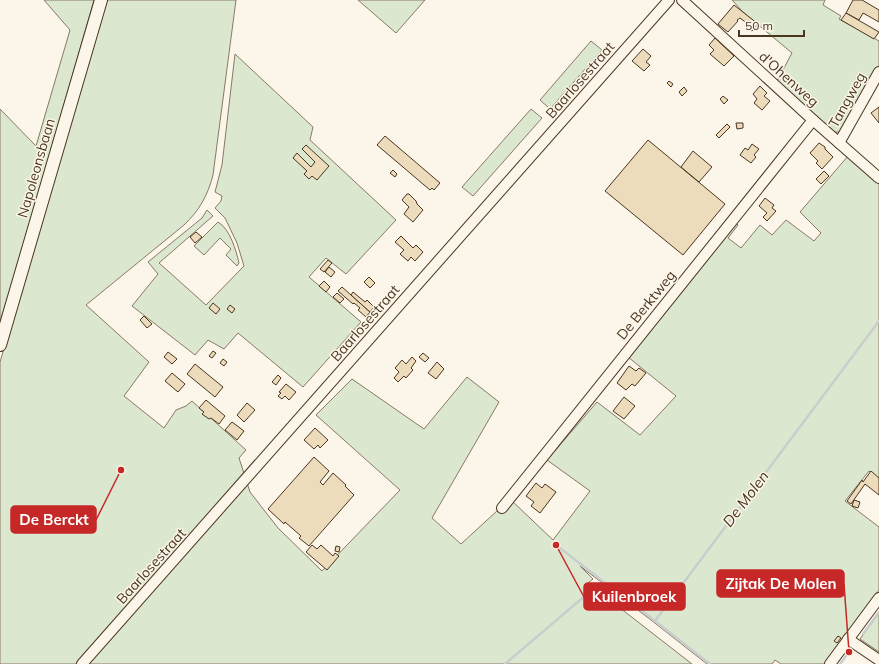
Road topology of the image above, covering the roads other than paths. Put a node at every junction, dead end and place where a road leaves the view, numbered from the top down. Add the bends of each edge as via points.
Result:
1 (101, 0) edge
2 (669, 0) edge
3 (682, 0) edge
4 (879, 72) edge
5 (812, 120) junction
6 (839, 142) junction
7 (879, 178) edge
8 (0, 345) edge
9 (502, 508) dead end
10 (879, 598) edge
11 (848, 639) junction
12 (879, 660) edge
13 (82, 664) edge
14 (830, 664) edge

1 - 8 main road, Napoleonsbaan
2 - 13 street, Baarlosestraat
3 - 5 street, d'Ohenweg
4 - 6 street, Tangweg
5 - 6 street, d'Ohenweg
5 - 9 street, De Berktweg
6 - 7 street, d'Ohenweg
10 - 11 street
11 - 12 street
11 - 14 street

